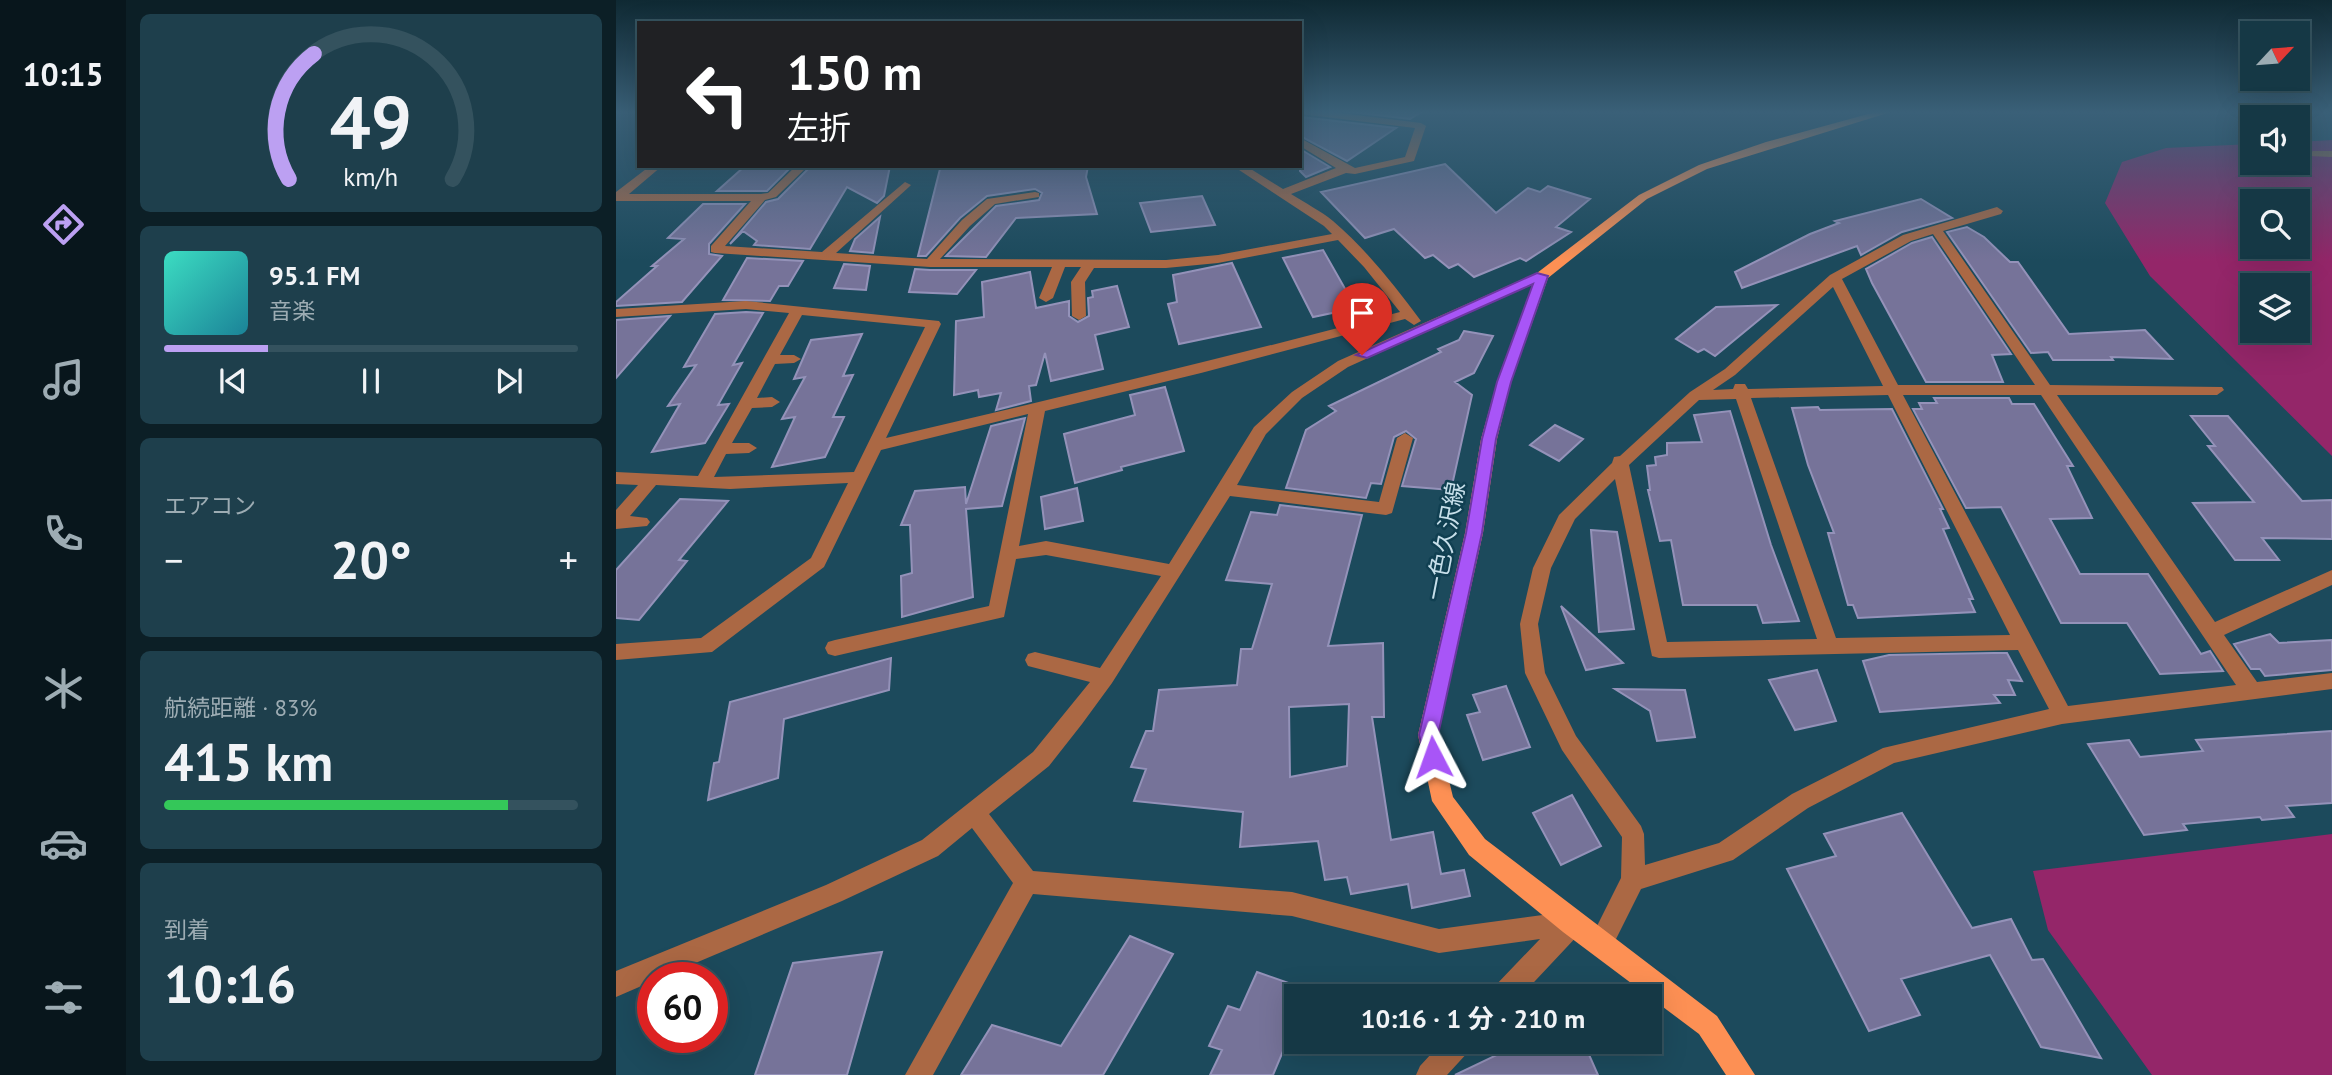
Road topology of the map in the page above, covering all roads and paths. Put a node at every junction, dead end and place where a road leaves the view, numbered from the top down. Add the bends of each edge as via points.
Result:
1 (1332, 161) edge
2 (1400, 161) edge
3 (1720, 161) edge
4 (654, 168) edge
5 (801, 168) edge
6 (1241, 168) edge
7 (1345, 169) junction
8 (905, 185) dead end
9 (1284, 193) junction
10 (1035, 195) dead end
11 (617, 197) edge
12 (761, 198) junction
13 (1997, 211) dead end
14 (1936, 230) junction
15 (1342, 236) junction
16 (825, 256) junction
17 (930, 263) junction
18 (1060, 264) junction
19 (1090, 264) junction
20 (1542, 276) junction
21 (1835, 278) junction
22 (1046, 298) dead end
23 (798, 310) junction
24 (616, 313) edge
25 (1079, 316) dead end
26 (1415, 321) junction
27 (794, 359) dead end
28 (772, 360) junction
29 (1730, 372) junction
30 (1895, 390) junction
31 (2217, 390) dead end
32 (2047, 391) junction
33 (1695, 395) junction
34 (1745, 395) junction
35 (772, 402) dead end
36 (747, 403) junction
37 (1038, 405) junction
38 (1405, 438) dead end
39 (874, 446) junction
40 (749, 447) dead end
41 (722, 449) junction
42 (1620, 461) junction
43 (860, 477) junction
44 (616, 478) edge
45 (652, 480) junction
46 (703, 482) junction
47 (1226, 490) junction
48 (616, 522) edge
49 (641, 522) dead end
50 (1009, 554) junction
51 (1171, 571) junction
52 (2332, 577) edge
53 (2211, 632) junction
54 (2025, 642) junction
55 (1828, 645) junction
56 (835, 648) dead end
57 (616, 652) edge
58 (1035, 660) dead end
59 (1105, 677) junction
60 (2332, 681) edge
61 (2251, 690) junction
62 (2062, 715) junction
63 (974, 813) junction
64 (1633, 880) junction
65 (1027, 882) junction
66 (1572, 923) junction
67 (1601, 942) junction
68 (616, 984) edge
69 (1514, 984) edge
70 (1449, 1054) edge
71 (918, 1075) edge
72 (1429, 1075) edge
73 (1742, 1075) edge

1 - 7 street
2 - 7 street
3 - 20 main road via 1643,197
4 - 11 street
5 - 12 street via 772,195
6 - 9 street
7 - 9 street
8 - 16 street
9 - 15 street
10 - 17 street via 991,201
11 - 12 street
12 - 16 street via 715,249
13 - 14 street
14 - 21 street via 1907,238
14 - 32 street
15 - 19 street via 1218,259
15 - 26 street
16 - 17 street
17 - 18 street
18 - 19 street
18 - 22 street
19 - 25 street via 1078,282
20 - 26 street
20 - 66 main road, 一色久沢線 via 1489,439 1474,533 1428,735 1443,801 1478,847
21 - 29 street
21 - 30 street
23 - 24 street via 746,305
23 - 28 street
23 - 39 street via 934,324
26 - 37 street
26 - 47 street via 1297,395 1260,431
27 - 28 street
28 - 36 street
29 - 33 street
29 - 34 street
30 - 32 street
30 - 34 street
30 - 54 street
31 - 32 street
32 - 53 street
33 - 34 street
33 - 42 street
34 - 55 street
35 - 36 street
36 - 41 street
37 - 39 street
37 - 50 street
38 - 47 street via 1386,509
39 - 43 street
40 - 41 street
41 - 46 street
42 - 55 street via 1659,650
42 - 64 street via 1568,515 1542,568 1529,624 1535,674 1569,743 1633,834
43 - 46 street
43 - 57 street via 818,562 705,646
44 - 45 street
45 - 46 street
45 - 48 street
47 - 51 street
48 - 49 street
50 - 51 street via 1046,548
50 - 56 street via 997,612
51 - 59 street
52 - 53 street
53 - 61 street
54 - 55 street
54 - 62 street
58 - 59 street
59 - 63 street via 1041,759
60 - 61 street
61 - 62 street
62 - 64 street via 1890,755 1800,801 1726,852
63 - 65 street
63 - 68 street via 930,848
64 - 67 street
65 - 66 street via 1292,904 1439,941
65 - 71 street
66 - 67 main road, 一色久沢線
66 - 69 street
67 - 73 main road, 一色久沢線 via 1708,1025
70 - 72 street

